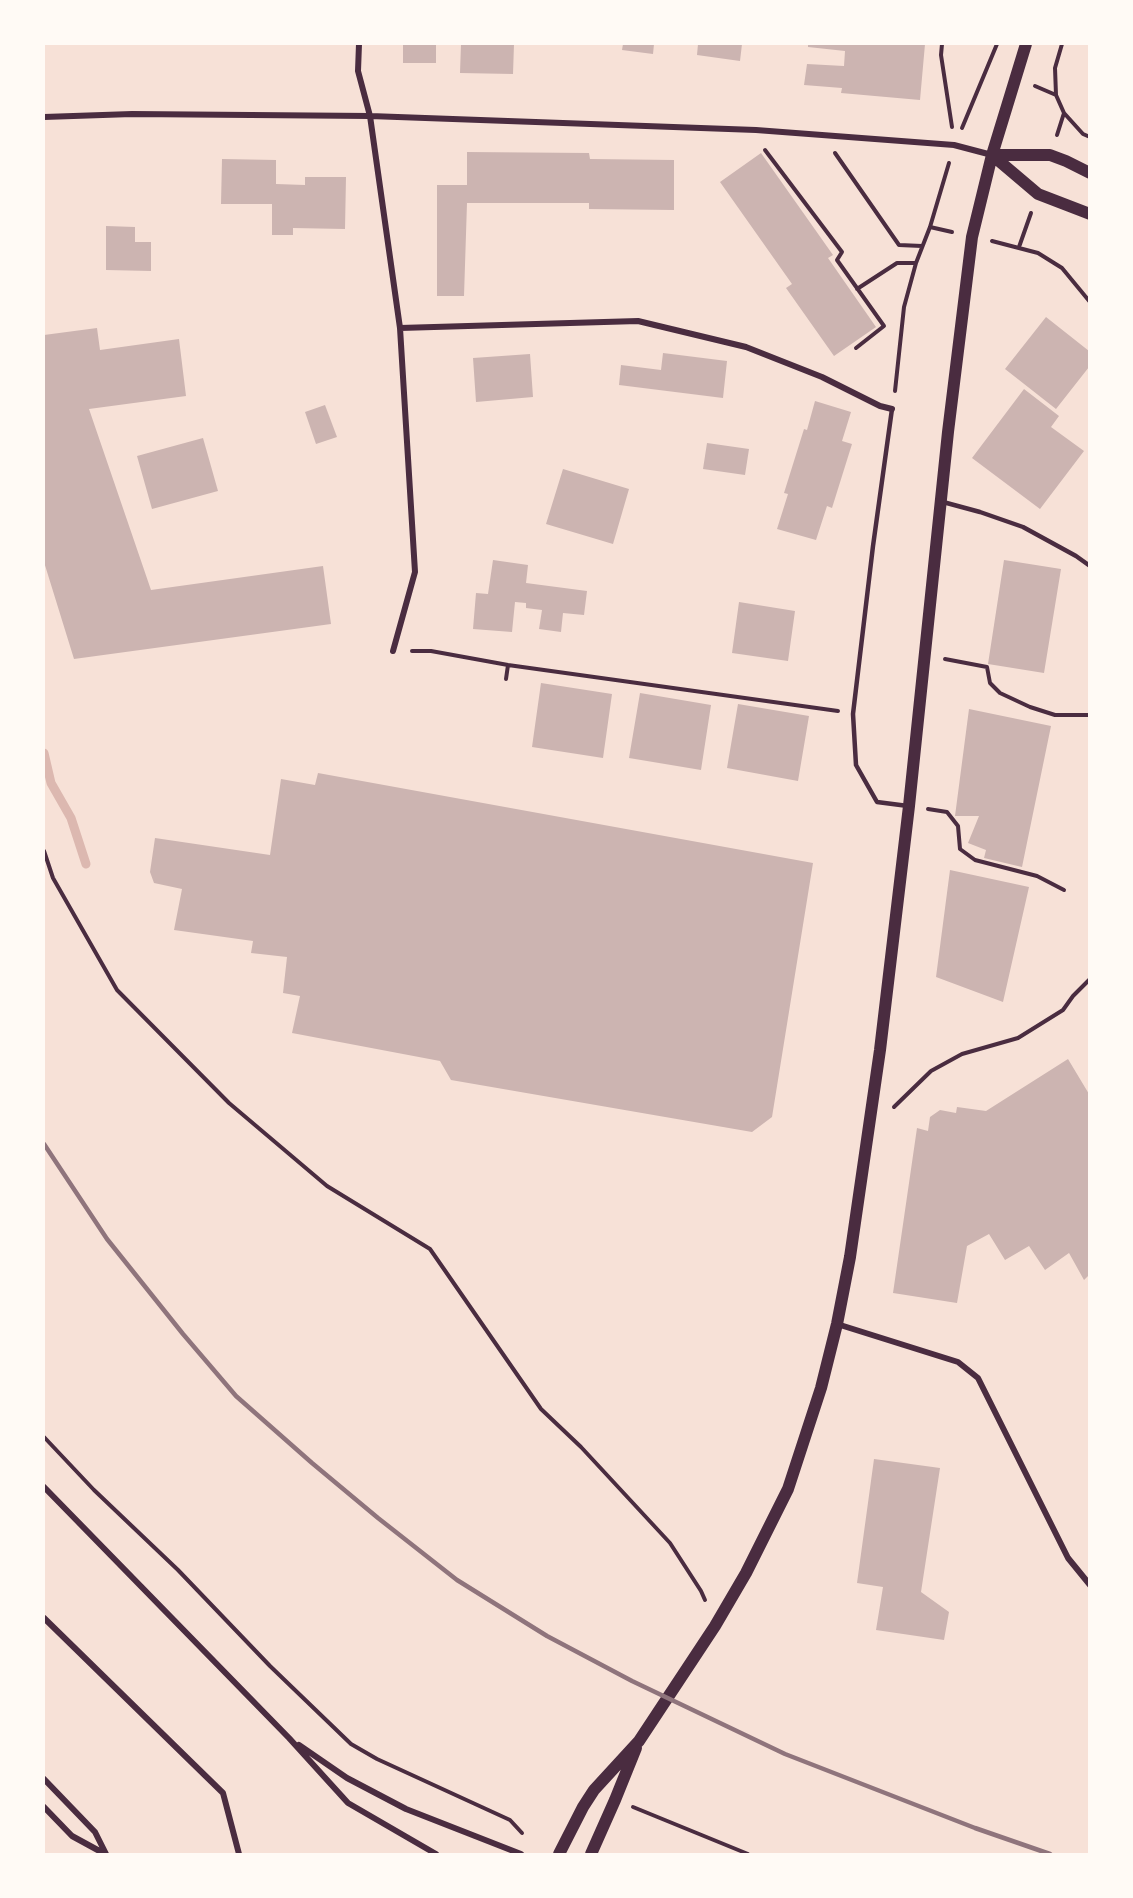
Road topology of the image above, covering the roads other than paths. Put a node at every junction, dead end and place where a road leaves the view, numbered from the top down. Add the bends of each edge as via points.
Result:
1 (359, 44) edge
2 (1026, 44) edge
3 (370, 116) junction
4 (44, 117) edge
5 (992, 155) junction
6 (1089, 173) edge
7 (1089, 214) edge
8 (400, 328) junction
9 (891, 409) joint
10 (940, 501) junction
11 (1089, 566) edge
12 (393, 651) road end
13 (909, 806) junction
14 (837, 1324) junction
15 (44, 1487) edge
16 (1089, 1585) edge
17 (44, 1618) edge
18 (289, 1738) junction
19 (639, 1741) junction
20 (44, 1779) edge
21 (44, 1807) edge
22 (106, 1854) edge
23 (239, 1854) edge
24 (436, 1854) edge
25 (521, 1854) edge
26 (559, 1854) edge
27 (591, 1854) edge

1 - 3 street via 358,71
2 - 5 main road
3 - 4 street
3 - 5 street via 756,129 954,145
3 - 8 street
5 - 6 main road via 1050,155
5 - 7 main road via 1038,194
5 - 10 main road via 972,237
8 - 9 street via 638,321 746,347
8 - 12 street via 415,572
9 - 13 lane via 853,714 856,765 877,802
10 - 11 lane via 1023,527
10 - 13 main road
13 - 14 main road via 868,1137
14 - 16 street via 958,1362 978,1378 1068,1558
14 - 19 main road via 788,1488 715,1626
15 - 18 street
17 - 23 street via 223,1793
18 - 24 street via 348,1803
18 - 25 street via 347,1778 406,1809
19 - 26 main road via 594,1790
19 - 27 main road
20 - 22 street via 95,1832
21 - 22 street via 72,1836

